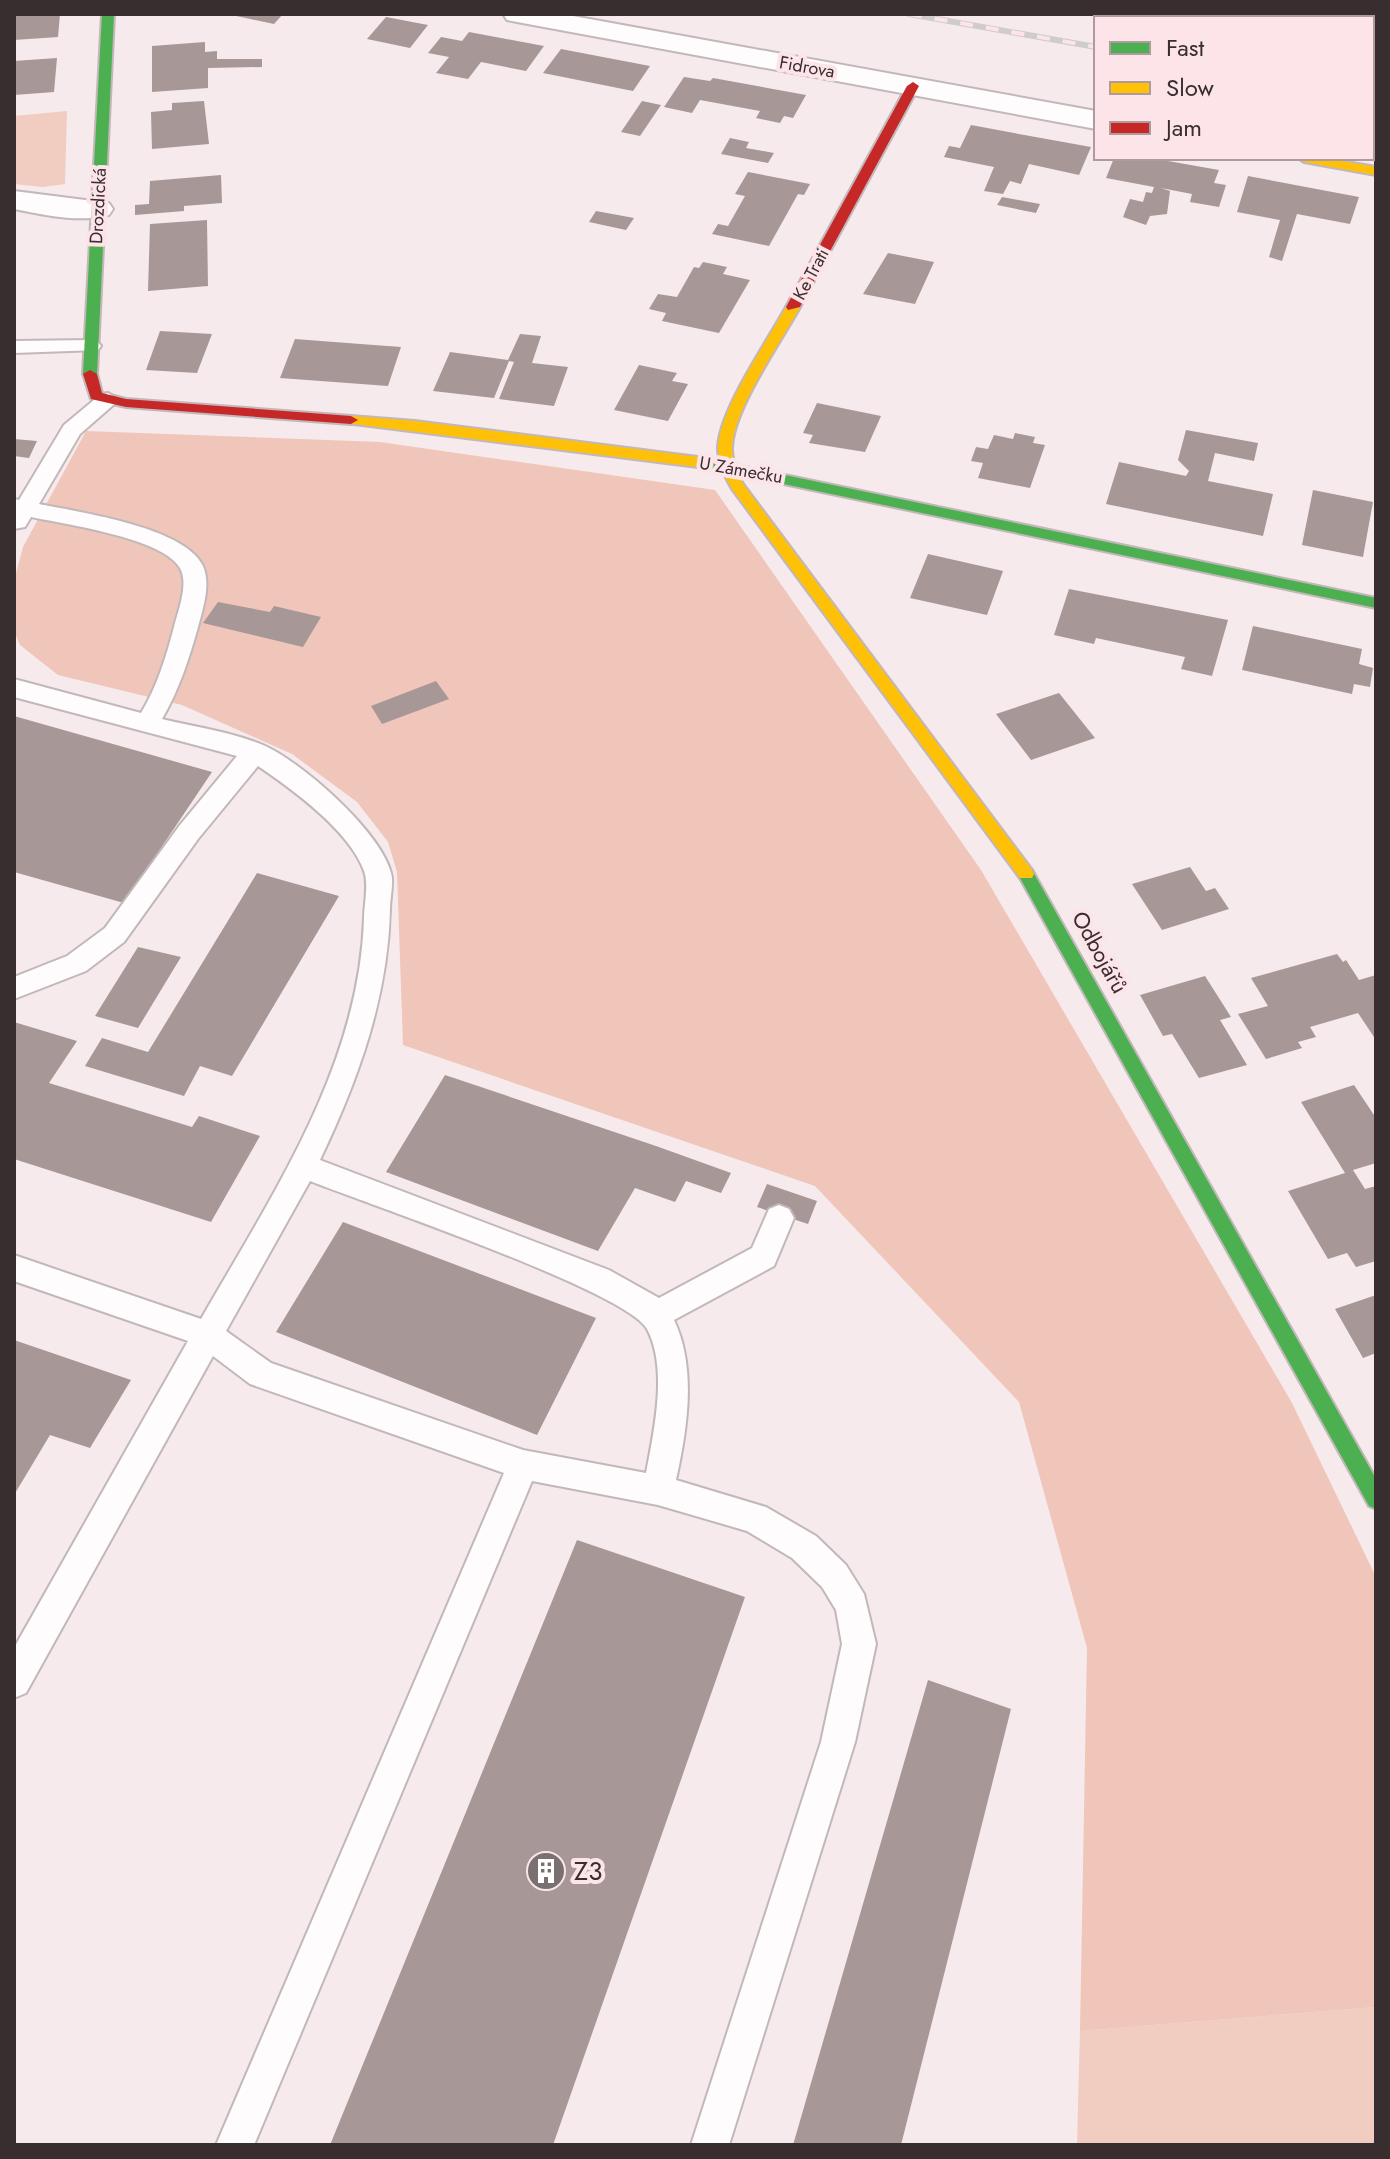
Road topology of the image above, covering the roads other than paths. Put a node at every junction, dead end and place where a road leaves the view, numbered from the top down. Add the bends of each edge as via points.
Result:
1 (108, 14) edge
2 (517, 14) edge
3 (913, 86) junction
4 (1094, 120) edge
5 (1315, 160) edge
6 (1376, 171) edge
7 (14, 200) edge
8 (98, 209) junction
9 (91, 346) junction
10 (14, 347) edge
11 (102, 398) junction
12 (726, 466) junction
13 (18, 514) edge
14 (1376, 603) edge
15 (14, 688) edge
16 (147, 723) junction
17 (255, 752) junction
18 (14, 988) edge
19 (303, 1166) junction
20 (779, 1218) dead end
21 (14, 1268) edge
22 (656, 1315) junction
23 (206, 1334) junction
24 (523, 1465) junction
25 (658, 1490) junction
26 (1376, 1499) edge
27 (14, 1681) edge
28 (235, 2145) edge
29 (710, 2145) edge

1 - 8 street, Drozdická
2 - 3 street, Fidrova
3 - 4 street, Fidrova
3 - 12 street, Ke Trati via 730,424 723,443
5 - 6 street
7 - 8 street
8 - 9 street, Drozdická
9 - 10 lane
9 - 11 street, Drozdická via 90,381
11 - 12 street, U Zámečku via 415,425
11 - 13 lane via 72,430
12 - 14 street, U Zámečku
12 - 26 street, Odbojářů via 1024,870
13 - 16 lane via 138,535 177,549 191,566 194,595 166,696
15 - 16 lane
16 - 17 lane
17 - 18 lane via 107,945 77,966
17 - 19 lane via 337,815 378,873 376,950 365,1004 339,1091
19 - 22 lane via 598,1279 636,1297
19 - 23 lane
20 - 22 lane via 763,1257
21 - 23 lane
22 - 25 lane via 669,1355 669,1444
23 - 24 lane via 261,1374
23 - 27 lane
24 - 25 lane
24 - 28 lane
25 - 29 lane via 755,1518 804,1547 834,1576 852,1605 859,1644 838,1742

